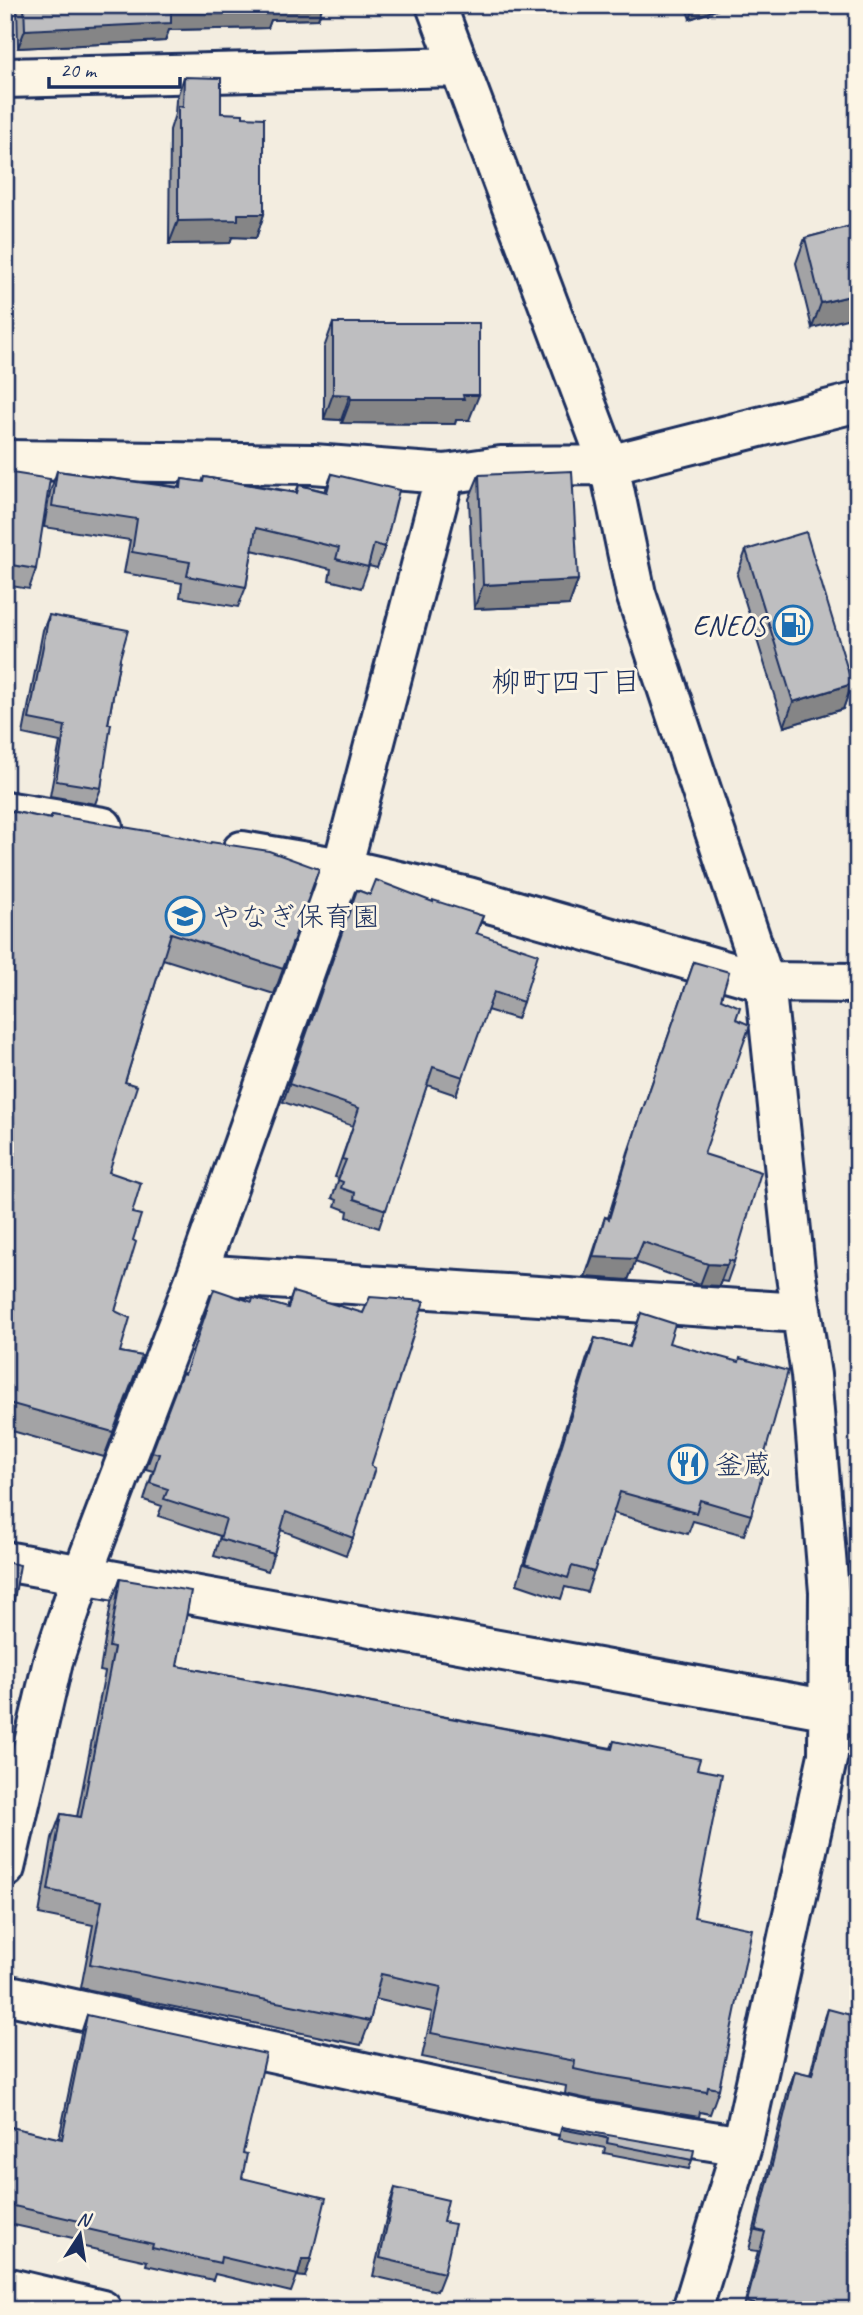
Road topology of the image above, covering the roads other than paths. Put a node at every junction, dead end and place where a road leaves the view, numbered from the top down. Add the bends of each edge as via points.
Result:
1 (436, 5) edge
2 (458, 67) junction
3 (5, 78) edge
4 (858, 402) edge
5 (5, 460) edge
6 (609, 465) junction
7 (445, 474) junction
8 (5, 811) edge
9 (139, 834) edge
10 (207, 845) edge
11 (342, 868) junction
12 (765, 982) junction
13 (858, 983) edge
14 (197, 1274) junction
15 (801, 1313) junction
16 (5, 1561) edge
17 (82, 1575) junction
18 (843, 1712) edge
19 (7, 1856) edge
20 (5, 1994) edge
21 (741, 2146) junction
22 (5, 2287) edge
23 (102, 2310) edge
24 (692, 2310) edge

1 - 2 main road
2 - 3 main road
2 - 6 main road
4 - 6 main road
5 - 7 main road via 313,464
6 - 7 main road via 501,466
6 - 12 main road via 636,594
7 - 11 main road
8 - 9 main road
10 - 11 main road
11 - 12 main road via 468,897
11 - 14 main road
12 - 13 main road
12 - 15 main road
14 - 15 main road
14 - 17 main road
15 - 18 main road
16 - 17 main road
17 - 18 main road
17 - 19 main road via 53,1661
18 - 21 main road via 828,1755
20 - 21 main road via 584,2120
21 - 24 main road
22 - 23 main road

